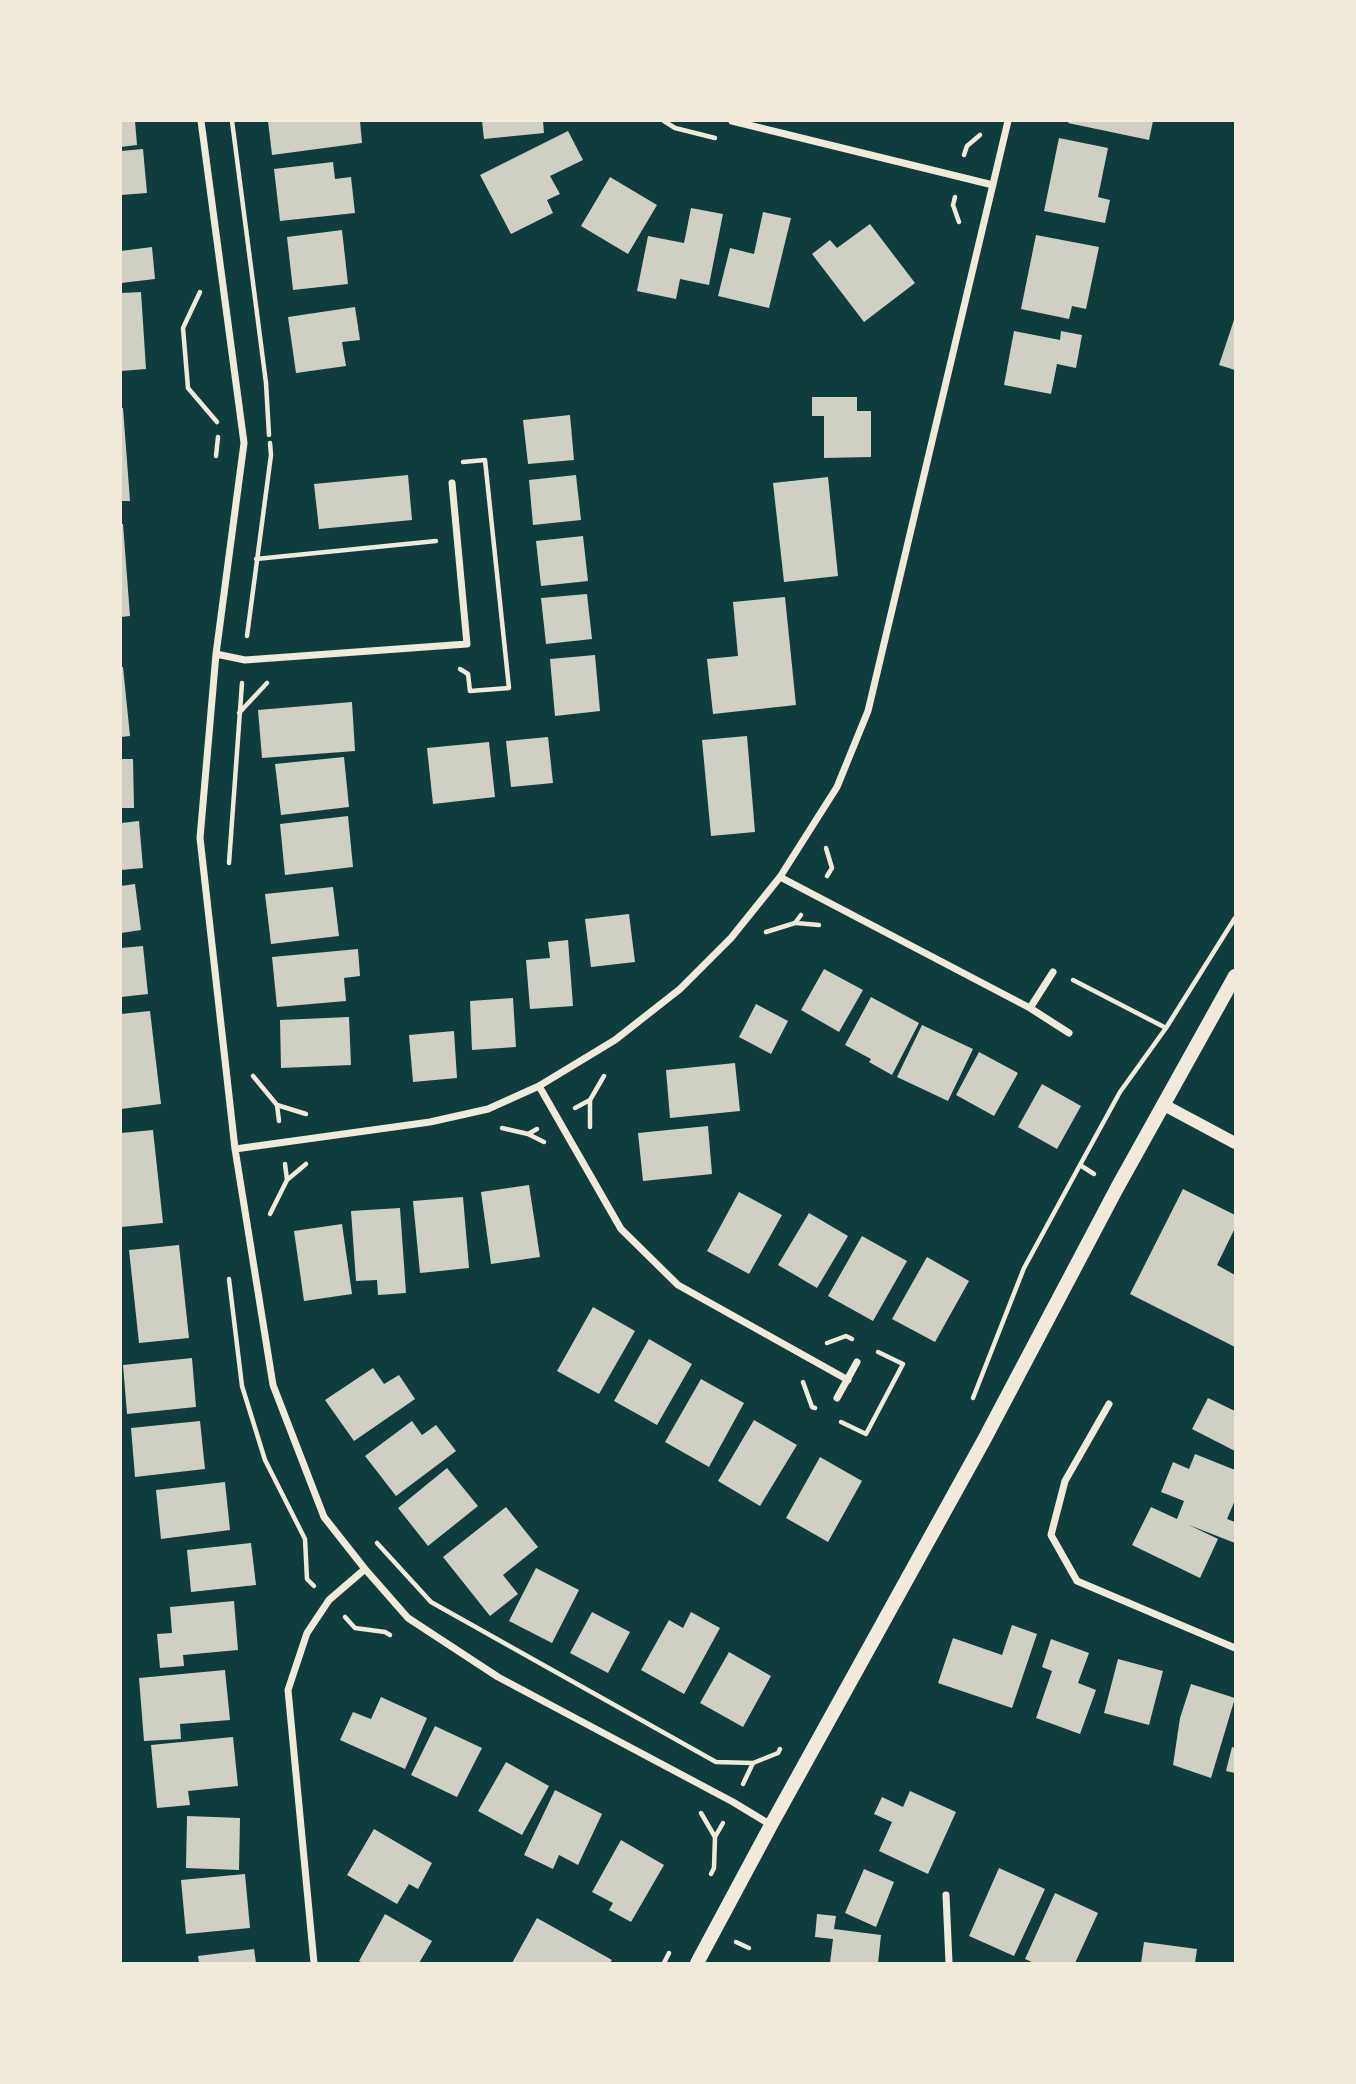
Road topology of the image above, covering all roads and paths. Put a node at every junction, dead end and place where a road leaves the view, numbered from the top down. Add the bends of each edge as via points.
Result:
1 (201, 121) edge
2 (232, 121) edge
3 (732, 121) edge
4 (1008, 121) edge
5 (988, 128) dead end
6 (959, 176) junction
7 (993, 185) junction
8 (961, 231) dead end
9 (198, 279) dead end
10 (458, 463) dead end
11 (215, 466) dead end
12 (452, 483) dead end
13 (439, 541) dead end
14 (256, 558) junction
15 (216, 654) junction
16 (245, 660) junction
17 (457, 667) dead end
18 (269, 680) dead end
19 (239, 713) junction
20 (832, 837) dead end
21 (228, 865) dead end
22 (780, 877) junction
23 (814, 896) junction
24 (1235, 918) edge
25 (761, 933) dead end
26 (1053, 972) joint
27 (1235, 976) edge
28 (1030, 1008) junction
29 (1166, 1028) junction
30 (1069, 1033) dead end
31 (251, 1066) dead end
32 (605, 1074) dead end
33 (539, 1086) junction
34 (277, 1105) junction
35 (1164, 1105) junction
36 (313, 1116) dead end
37 (558, 1118) junction
38 (496, 1127) dead end
39 (1235, 1143) edge
40 (282, 1144) junction
41 (235, 1149) junction
42 (314, 1158) dead end
43 (287, 1180) junction
44 (272, 1226) dead end
45 (229, 1277) dead end
46 (857, 1362) dead end
47 (848, 1380) junction
48 (837, 1398) dead end
49 (972, 1399) dead end
50 (1109, 1404) dead end
51 (375, 1540) dead end
52 (365, 1569) junction
53 (329, 1600) junction
54 (396, 1639) dead end
55 (1235, 1648) edge
56 (784, 1741) dead end
57 (752, 1763) junction
58 (733, 1802) junction
59 (690, 1807) dead end
60 (771, 1825) junction
61 (715, 1837) junction
62 (708, 1880) dead end
63 (946, 1895) dead end
64 (670, 1952) dead end
65 (314, 1963) edge
66 (664, 1963) edge
67 (697, 1963) edge
68 (948, 1963) edge

1 - 15 street via 244,443
2 - 14 path via 267,383 271,455
3 - 6 street
4 - 7 street
5 - 6 path via 967,146
6 - 7 street
6 - 8 path via 953,205
7 - 22 street via 868,711 837,787
9 - 11 path via 200,292 183,328 188,388 219,424
10 - 17 path via 485,460 509,688 470,691 468,674
12 - 16 street via 467,644
13 - 14 path
14 - 16 path
15 - 16 street
15 - 41 street via 200,838
16 - 19 path
18 - 19 path
19 - 21 path
20 - 23 path via 826,848 832,868
22 - 23 street
22 - 33 street via 732,938 680,989 615,1040
23 - 25 path via 796,923
23 - 28 street
24 - 29 path
26 - 28 street
26 - 29 path
27 - 35 main road
28 - 30 street
29 - 49 path via 1120,1092 1024,1268
31 - 34 path via 253,1079
32 - 37 path via 590,1100
33 - 37 street
33 - 40 street via 488,1109
34 - 36 path
34 - 40 path
35 - 39 street
35 - 60 main road
37 - 38 path via 528,1134
37 - 47 street via 621,1229 678,1285
40 - 41 street
40 - 43 path
41 - 52 street via 273,1385 324,1517
42 - 43 path
43 - 44 path via 270,1213
45 - 53 path via 243,1386 265,1460 305,1539 307,1579
46 - 47 street
47 - 48 street
50 - 55 street via 1065,1481 1051,1535 1077,1581
51 - 57 path via 431,1602 716,1762
52 - 53 street
52 - 58 street via 408,1618 498,1676
53 - 54 path via 355,1628 385,1632
53 - 65 street via 307,1633 288,1690
56 - 57 path via 778,1753
57 - 58 path
58 - 60 street
58 - 61 path
59 - 61 path via 702,1813
60 - 67 main road
61 - 62 path via 714,1868
63 - 68 street
64 - 66 path

